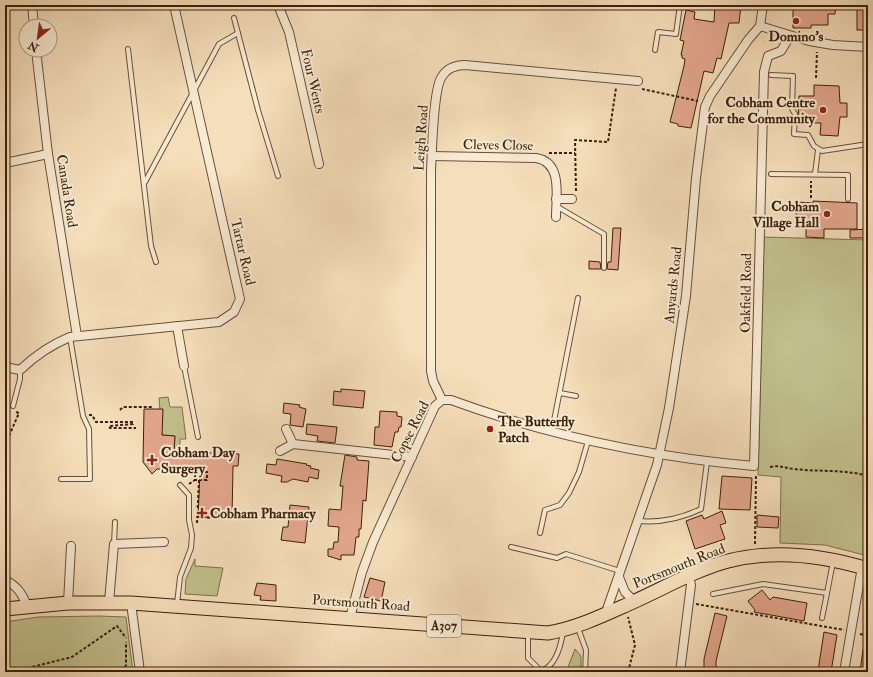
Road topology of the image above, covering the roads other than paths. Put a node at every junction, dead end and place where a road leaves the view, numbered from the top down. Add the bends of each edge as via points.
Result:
1 (32, 5) edge
2 (174, 5) edge
3 (278, 5) edge
4 (680, 5) edge
5 (763, 5) edge
6 (33, 18) edge
7 (234, 18) dead end
8 (760, 26) junction
9 (238, 33) junction
10 (790, 36) junction
11 (868, 47) edge
12 (128, 49) dead end
13 (655, 50) dead end
14 (37, 58) edge
15 (771, 75) dead end
16 (638, 81) road end
17 (194, 92) junction
18 (868, 144) edge
19 (818, 150) junction
20 (48, 154) junction
21 (432, 156) junction
22 (5, 163) edge
23 (320, 164) dead end
24 (771, 174) dead end
25 (813, 174) junction
26 (278, 176) dead end
27 (145, 182) junction
28 (572, 199) dead end
29 (848, 199) dead end
30 (556, 203) junction
31 (556, 217) dead end
32 (156, 262) dead end
33 (604, 268) dead end
34 (578, 298) dead end
35 (177, 326) junction
36 (74, 336) junction
37 (184, 366) joint
38 (5, 367) edge
39 (20, 370) junction
40 (560, 393) junction
41 (576, 396) dead end
42 (442, 400) junction
43 (12, 406) road end
44 (286, 429) dead end
45 (552, 432) junction
46 (198, 437) dead end
47 (588, 441) junction
48 (293, 444) junction
49 (280, 451) dead end
50 (659, 455) junction
51 (412, 457) junction
52 (708, 462) junction
53 (60, 479) dead end
54 (180, 485) dead end
55 (638, 521) junction
56 (116, 522) dead end
57 (540, 533) dead end
58 (164, 542) dead end
59 (114, 544) junction
60 (71, 546) dead end
61 (511, 547) dead end
62 (834, 560) junction
63 (865, 568) edge
64 (619, 574) junction
65 (689, 576) junction
66 (5, 580) edge
67 (827, 593) junction
68 (713, 594) dead end
69 (634, 601) junction
70 (109, 602) junction
71 (68, 603) junction
72 (131, 603) junction
73 (28, 606) junction
74 (177, 606) junction
75 (5, 609) edge
76 (605, 615) junction
77 (350, 618) junction
78 (822, 618) dead end
79 (578, 625) junction
80 (564, 630) junction
81 (528, 633) junction
82 (140, 672) edge
83 (585, 672) edge
84 (680, 672) edge
85 (844, 672) edge

1 - 6 street
2 - 17 street, Tartar Road
3 - 23 street, Four Wents via 288,32
4 - 13 lane via 676,34 658,32
5 - 8 street
7 - 9 lane
8 - 10 street
8 - 50 street, Anyards Road via 706,103 686,296 675,375
9 - 17 lane via 219,44
9 - 26 lane
10 - 11 street via 817,42
10 - 52 street, Oakfield Road via 781,51 768,56 764,72 754,466
12 - 27 lane
14 - 20 street, Canada Road
15 - 19 lane via 793,76 794,134 808,135
16 - 21 street, Leigh Road via 465,65 451,68 439,82
17 - 27 lane
17 - 35 street, Tartar Road via 240,299 234,312 219,322
18 - 19 lane
19 - 25 lane
20 - 22 street
20 - 36 street, Canada Road
21 - 30 street, Cleves Close via 538,158 546,161 553,168
21 - 42 street, Leigh Road via 431,371
24 - 25 lane
25 - 29 lane via 848,175
27 - 32 lane via 151,246
28 - 30 street
30 - 31 street, Cleves Close
30 - 33 lane via 604,234
34 - 40 lane
35 - 36 street, Tartar Road
35 - 37 street
36 - 39 street, Tartar Road via 50,345
36 - 53 lane via 84,416 89,429 90,479
37 - 46 lane
38 - 39 street
39 - 43 lane
40 - 41 lane
40 - 45 lane
42 - 45 street, Copse Road via 451,400
42 - 51 street, Copse Road via 435,406
44 - 48 street
45 - 47 street, Copse Road
47 - 50 street, Copse Road
47 - 57 lane via 574,484 560,505 545,510
48 - 49 street
48 - 51 street
50 - 52 street
50 - 55 street, Anyards Road
51 - 77 street, Copse Road via 373,542
52 - 55 lane via 701,509 657,523
54 - 74 lane via 189,495 192,535 191,548 179,582
55 - 64 street, Anyards Road
56 - 59 lane
58 - 59 street
59 - 70 street
60 - 71 street
61 - 64 lane via 557,558 566,554
62 - 63 main road, Portsmouth Road / A307
62 - 65 main road, Portsmouth Road / A307 via 793,554 755,556 726,562
62 - 67 lane
63 - 85 street
64 - 69 street via 626,592
64 - 76 street, Anyards Road
65 - 69 main road, Portsmouth Road / A307
65 - 84 street via 691,585
66 - 73 street via 16,586
67 - 68 lane via 763,584
67 - 78 lane
69 - 76 main road, Portsmouth Road / A307
70 - 71 main road, Portsmouth Road / A307
70 - 72 main road, Portsmouth Road / A307
71 - 73 main road, Portsmouth Road / A307
72 - 74 main road, Portsmouth Road / A307
72 - 82 street
73 - 75 main road, Portsmouth Road / A307
74 - 77 main road, Portsmouth Road / A307
76 - 79 main road, Portsmouth Road / A307
77 - 81 main road, Portsmouth Road / A307
79 - 80 main road, Portsmouth Road / A307
79 - 83 lane via 586,650
80 - 81 main road, Portsmouth Road / A307
80 - 81 lane via 561,647 546,670 541,671 528,658

